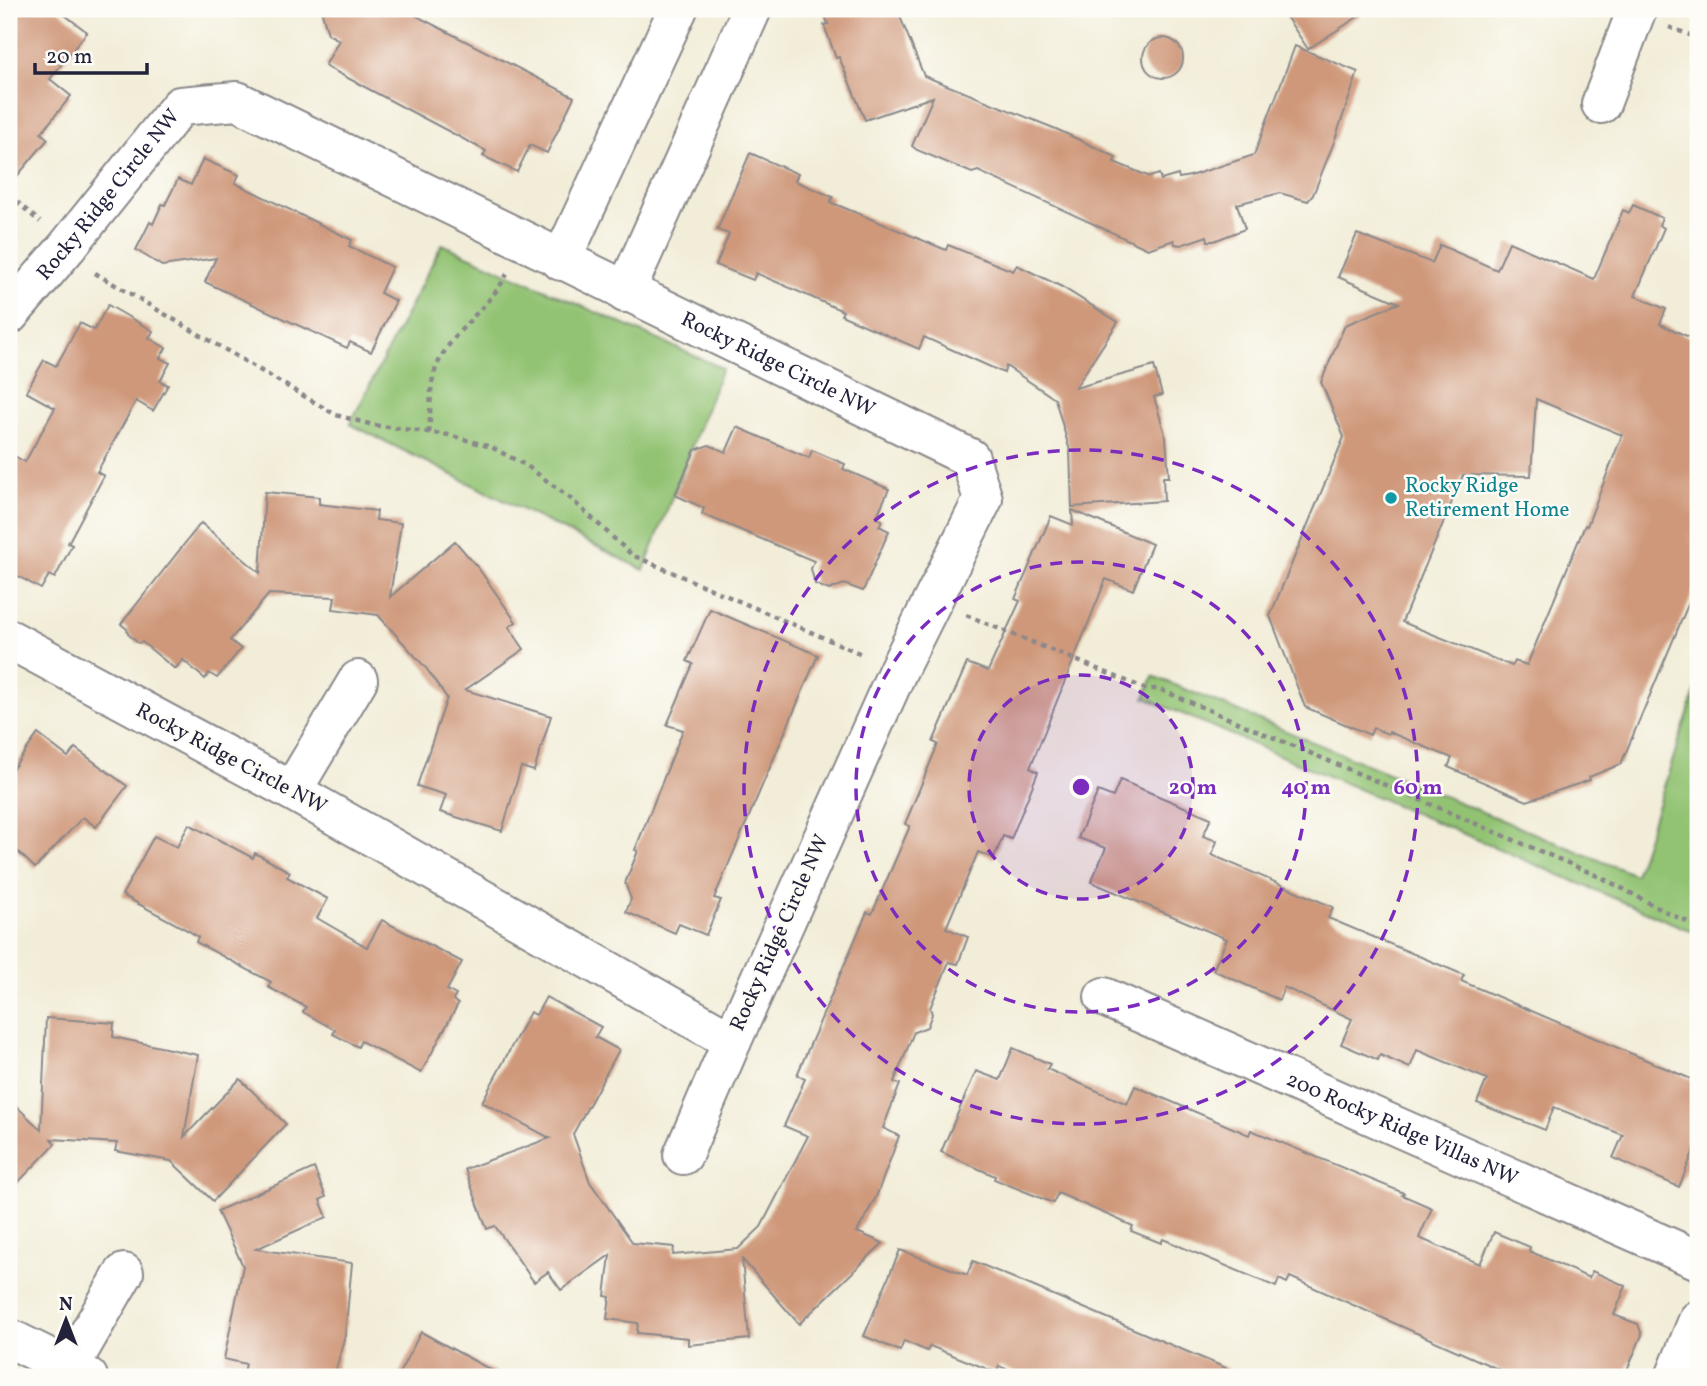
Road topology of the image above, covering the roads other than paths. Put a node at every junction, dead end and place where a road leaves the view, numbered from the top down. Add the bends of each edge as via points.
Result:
1 (678, 9) edge
2 (752, 9) edge
3 (1637, 9) edge
4 (1601, 104) dead end
5 (561, 261) junction
6 (625, 293) junction
7 (9, 315) edge
8 (9, 639) edge
9 (358, 680) dead end
10 (292, 791) junction
11 (1104, 997) dead end
12 (732, 1041) junction
13 (683, 1155) dead end
14 (1698, 1260) edge
15 (124, 1273) dead end
16 (1698, 1320) edge
17 (9, 1338) edge
18 (79, 1372) edge
19 (1675, 1377) edge

1 - 5 street
2 - 6 street
3 - 4 street
5 - 6 street, Rocky Ridge Circle NW
5 - 7 street, Rocky Ridge Circle NW via 237,101 180,106
6 - 12 street, Rocky Ridge Circle NW via 970,458 983,499 898,670
8 - 10 street, Rocky Ridge Circle NW
9 - 10 street
10 - 12 street, Rocky Ridge Circle NW
11 - 14 street, 200 Rocky Ridge Villas NW
12 - 13 street
15 - 18 street
16 - 19 street
17 - 18 street

